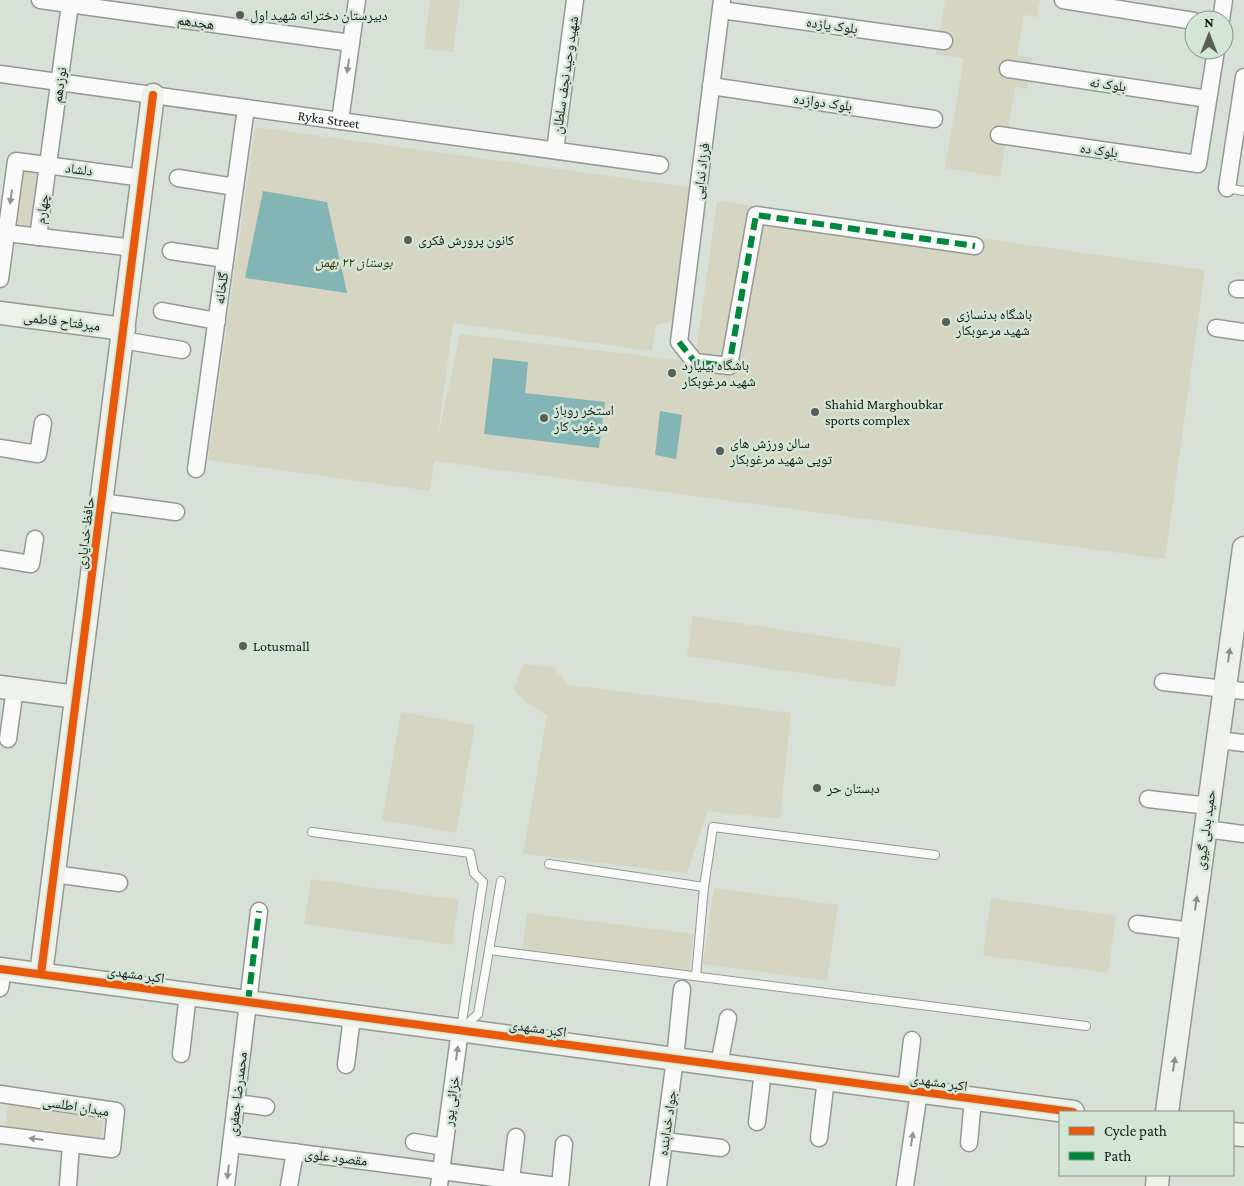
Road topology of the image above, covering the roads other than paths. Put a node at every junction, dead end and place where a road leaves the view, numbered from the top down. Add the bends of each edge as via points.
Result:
1 (45, 0) edge
2 (357, 0) edge
3 (575, 0) edge
4 (1062, 0) edge
5 (70, 4) junction
6 (721, 5) edge
7 (1184, 19) edge
8 (944, 41) dead end
9 (351, 43) junction
10 (1214, 60) edge
11 (1008, 69) dead end
12 (0, 74) edge
13 (1244, 77) edge
14 (60, 83) junction
15 (711, 86) junction
16 (153, 96) junction
17 (1208, 99) junction
18 (246, 108) junction
19 (934, 119) dead end
20 (340, 121) junction
21 (999, 135) dead end
22 (555, 150) junction
23 (48, 165) junction
24 (660, 165) dead end
25 (143, 178) junction
26 (178, 178) dead end
27 (235, 187) junction
28 (1227, 188) joint
29 (1244, 191) edge
30 (6, 234) junction
31 (38, 237) junction
32 (975, 246) dead end
33 (134, 248) junction
34 (171, 251) dead end
35 (225, 259) junction
36 (0, 279) edge
37 (162, 311) dead end
38 (0, 313) edge
39 (217, 320) junction
40 (1216, 328) dead end
41 (1244, 332) edge
42 (123, 334) junction
43 (182, 350) dead end
44 (43, 423) dead end
45 (0, 448) edge
46 (196, 469) dead end
47 (101, 502) junction
48 (176, 512) dead end
49 (35, 539) dead end
50 (1244, 548) edge
51 (0, 559) edge
52 (1242, 570) edge
53 (1163, 682) dead end
54 (7, 688) edge
55 (1234, 690) edge
56 (76, 698) junction
57 (8, 739) dead end
58 (1218, 740) junction
59 (1244, 743) edge
60 (1148, 799) dead end
61 (1209, 806) junction
62 (1206, 829) junction
63 (312, 832) dead end
64 (1244, 834) edge
65 (935, 855) dead end
66 (549, 864) dead end
67 (54, 874) junction
68 (501, 881) dead end
69 (119, 883) dead end
70 (704, 887) junction
71 (258, 911) dead end
72 (1137, 924) dead end
73 (1192, 930) junction
74 (489, 950) junction
75 (41, 974) junction
76 (1, 975) edge
77 (696, 976) junction
78 (682, 989) dead end
79 (188, 994) junction
80 (248, 1002) junction
81 (352, 1016) junction
82 (728, 1018) dead end
83 (1086, 1026) dead end
84 (460, 1030) junction
85 (912, 1040) dead end
86 (181, 1054) dead end
87 (675, 1059) junction
88 (346, 1065) dead end
89 (720, 1065) junction
90 (763, 1071) junction
91 (826, 1079) junction
92 (913, 1091) junction
93 (0, 1094) edge
94 (973, 1099) junction
95 (236, 1103) junction
96 (266, 1107) dead end
97 (1064, 1111) edge
98 (1167, 1111) edge
99 (757, 1122) dead end
100 (0, 1135) edge
101 (516, 1137) dead end
102 (819, 1138) dead end
103 (664, 1141) junction
104 (414, 1142) dead end
105 (969, 1143) dead end
106 (71, 1144) junction
107 (231, 1144) junction
108 (564, 1144) dead end
109 (444, 1147) junction
110 (721, 1148) dead end
111 (295, 1152) junction
112 (440, 1178) edge
113 (507, 1182) edge
114 (68, 1186) edge
115 (226, 1186) edge
116 (289, 1186) edge
117 (556, 1186) edge
118 (560, 1186) edge
119 (658, 1186) edge
120 (905, 1186) edge

1 - 5 street, هجدهم
2 - 9 street
3 - 22 street, شهید وحید نجف سلطان
4 - 7 street
5 - 9 street, هجدهم
5 - 14 street, نوزدهم
6 - 8 street, بلوک یازده
6 - 15 street, فرزاد ندایی
9 -> 20 street
10 - 17 street
11 - 17 street, بلوک نه
12 - 14 street, Ryka Street
13 - 28 street
14 - 16 street, Ryka Street
14 - 23 street, نوزدهم
15 - 19 street, بلوک دوازده
15 - 32 street, فرزاد ندایی via 679,342 695,362 729,366 756,215
16 - 18 street, Ryka Street
16 - 25 street, حافظ خدایاری
17 - 21 street, بلوک ده via 1198,164
18 - 20 street, Ryka Street
18 - 27 street, گلخانه
20 - 22 street, Ryka Street
22 - 24 street, Ryka Street
23 - 25 street, دلشاد
23 -> 30 street, دلشاد via 16,161
23 - 31 street, چهارم
25 - 33 street, حافظ خدایاری
26 - 27 street
27 - 35 street, گلخانه
28 - 29 lane
30 - 31 street, چهارم
30 - 36 street
31 - 33 street
33 - 42 street, حافظ خدایاری
34 - 35 street
35 - 39 street, گلخانه
37 - 39 street
38 - 42 street, میرفتاح فاطمی
39 - 46 street, گلخانه
40 - 41 street
42 - 43 street
42 - 47 street, حافظ خدایاری
44 - 45 street via 38,454
47 - 48 street
47 - 56 street, حافظ خدایاری
49 - 51 street via 31,564
50 - 52 street, حمید بدلی گیوی
55 -> 52 street, حمید بدلی گیوی
53 - 55 street
54 - 56 street
54 - 57 street
55 - 58 street, حمید بدلی گیوی
56 - 67 street, حافظ خدایاری
58 - 59 street
58 - 61 street, حمید بدلی گیوی
60 - 61 street
61 - 62 street, حمید بدلی گیوی
62 - 64 street
73 -> 62 street, حمید بدلی گیوی
63 - 84 lane via 470,853 474,873 483,882
65 - 70 lane via 712,827
66 - 70 lane
67 - 69 street
67 - 75 street, حافظ خدایاری
68 - 74 lane
70 - 77 lane
71 - 80 street, محمدرضا جعفری
72 - 73 street
98 -> 73 street, حمید بدلی گیوی
74 - 77 lane
74 - 84 lane via 478,1014
75 - 76 street, اکبر مشهدی
75 - 79 street, اکبر مشهدی
77 - 83 lane
78 - 87 street, جواد خدابنده
79 - 80 street, اکبر مشهدی
79 - 86 street
80 - 81 street, اکبر مشهدی
80 - 95 street, محمدرضا جعفری
81 - 84 street, اکبر مشهدی
81 - 88 street
82 - 89 street
84 - 87 street, اکبر مشهدی
109 -> 84 street, خزائی پور
85 - 92 street
87 - 89 street, اکبر مشهدی
87 - 103 street, جواد خدابنده
89 - 90 street, اکبر مشهدی
90 - 91 street, اکبر مشهدی
90 - 99 street
91 - 92 street, اکبر مشهدی
91 - 102 street
92 - 94 street, اکبر مشهدی
120 -> 92 street
93 - 106 street, میدان اطلسی via 116,1111 112,1149
94 - 97 street, اکبر مشهدی
94 - 105 street
95 - 96 street
95 - 107 street, محمدرضا جعفری
106 -> 100 street
101 - 113 street
103 - 110 street
103 - 119 street, جواد خدابنده
104 - 109 street
106 - 114 street
107 - 111 street, مقصود علوی
107 -> 115 street, محمدرضا جعفری
108 - 118 street
109 - 112 street, خزائی پور
111 - 112 street, مقصود علوی
111 - 116 street
112 - 113 street, مقصود علوی
113 - 117 street, مقصود علوی

